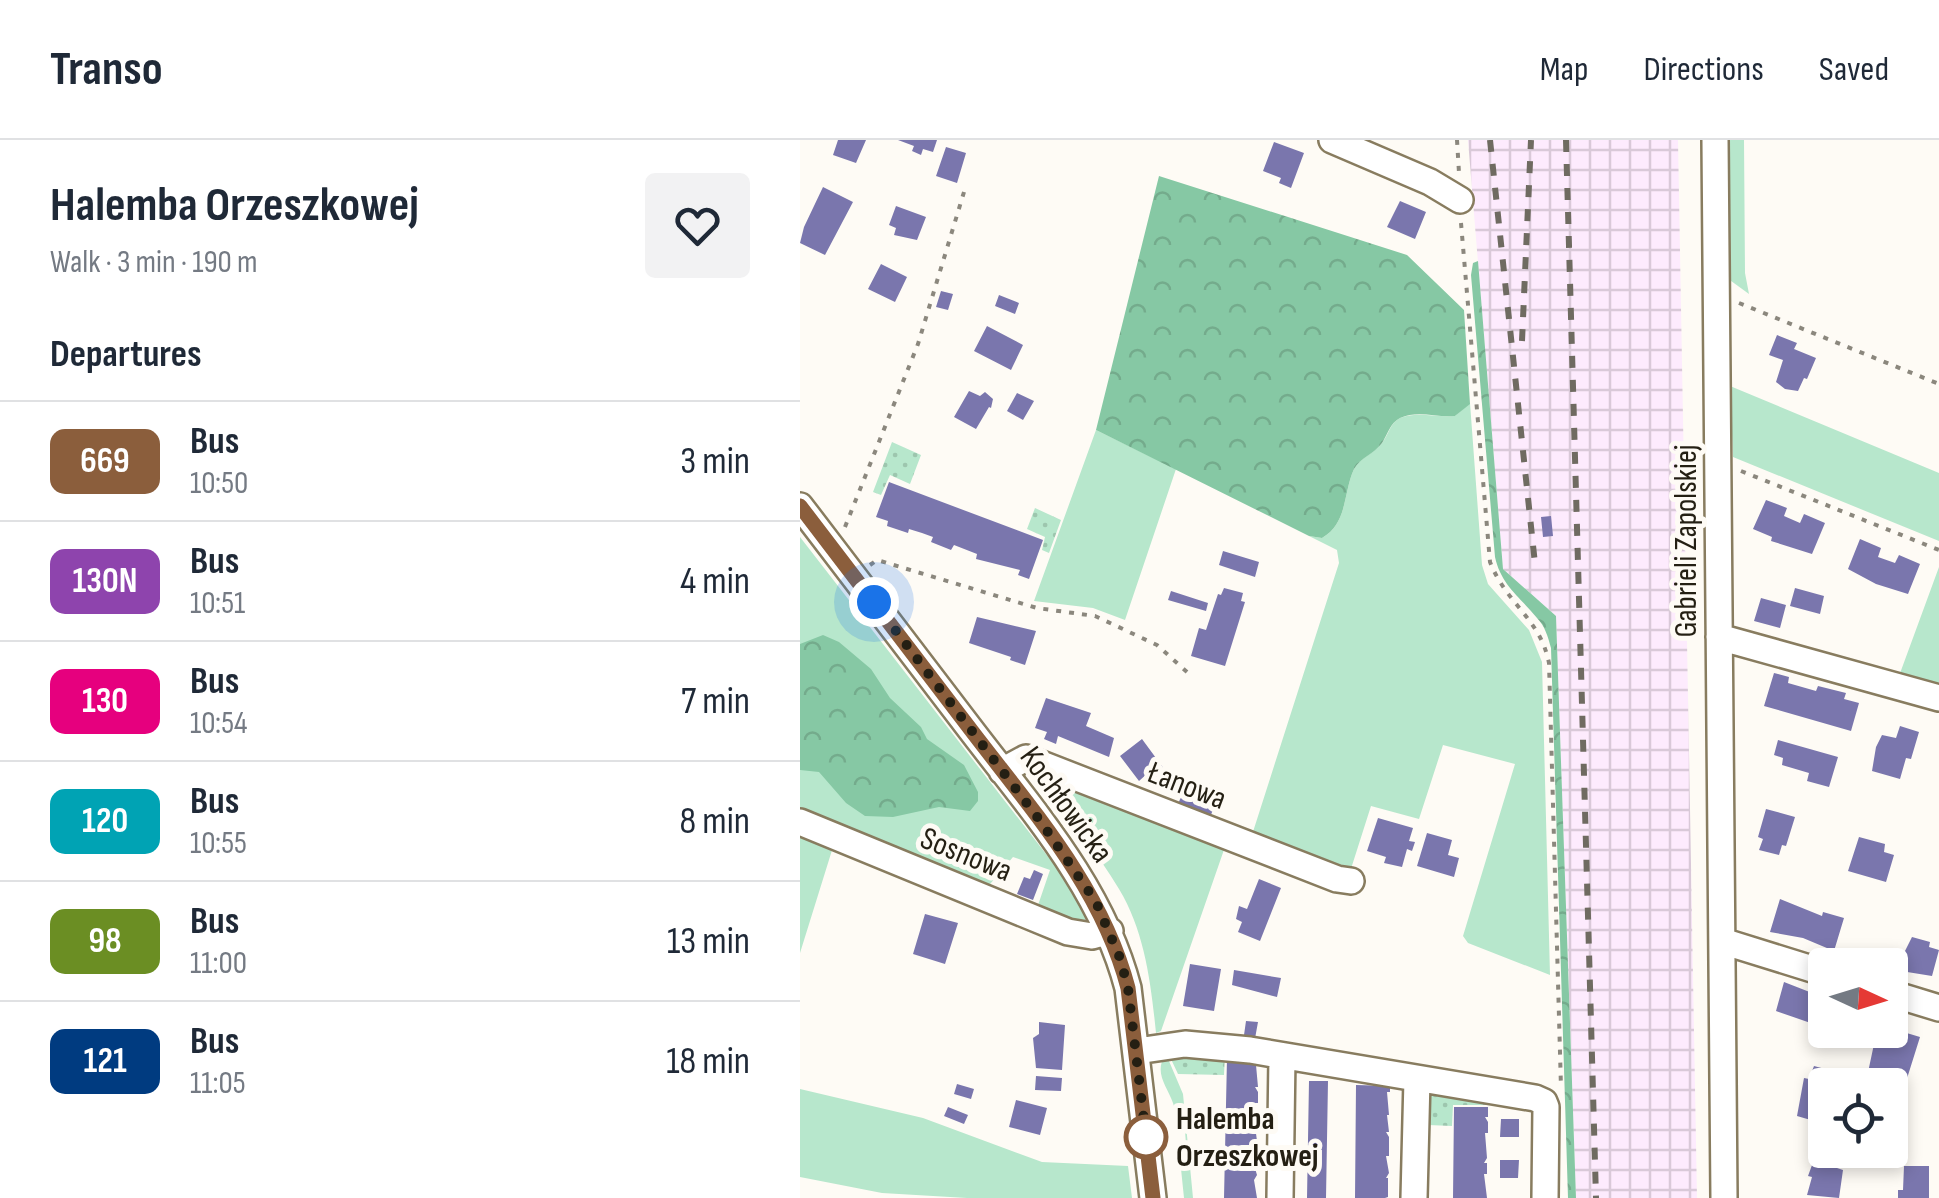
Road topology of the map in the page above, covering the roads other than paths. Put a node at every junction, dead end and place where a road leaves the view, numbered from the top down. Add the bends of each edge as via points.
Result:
1 (1332, 140) edge
2 (1715, 140) edge
3 (1460, 200) road end
4 (800, 506) edge
5 (1720, 637) junction
6 (1939, 698) edge
7 (1002, 771) junction
8 (800, 822) edge
9 (1351, 881) dead end
10 (1110, 932) junction
11 (1722, 941) junction
12 (1808, 967) edge
13 (1908, 999) edge
14 (1939, 1008) edge
15 (1137, 1051) junction
16 (1282, 1056) junction
17 (1417, 1078) junction
18 (1153, 1198) edge
19 (1280, 1198) edge
20 (1414, 1198) edge
21 (1545, 1198) edge
22 (1724, 1198) edge

1 - 3 street
2 - 5 street, Gabrieli Zapolskiej
4 - 7 street, Kochłowicka
5 - 6 street
5 - 11 street, Gabrieli Zapolskiej
7 - 9 street, Łanowa via 1026,758
7 - 10 street, Kochłowicka via 1096,902
8 - 10 street, Sosnowa via 1068,932
10 - 15 street, Kochłowicka via 1128,988
11 - 12 street
11 - 22 street, Gabrieli Zapolskiej
13 - 14 street
15 - 16 street via 1186,1044
15 - 18 street, Kochłowicka
16 - 17 street
16 - 19 street
17 - 20 street
17 - 21 street via 1544,1102

